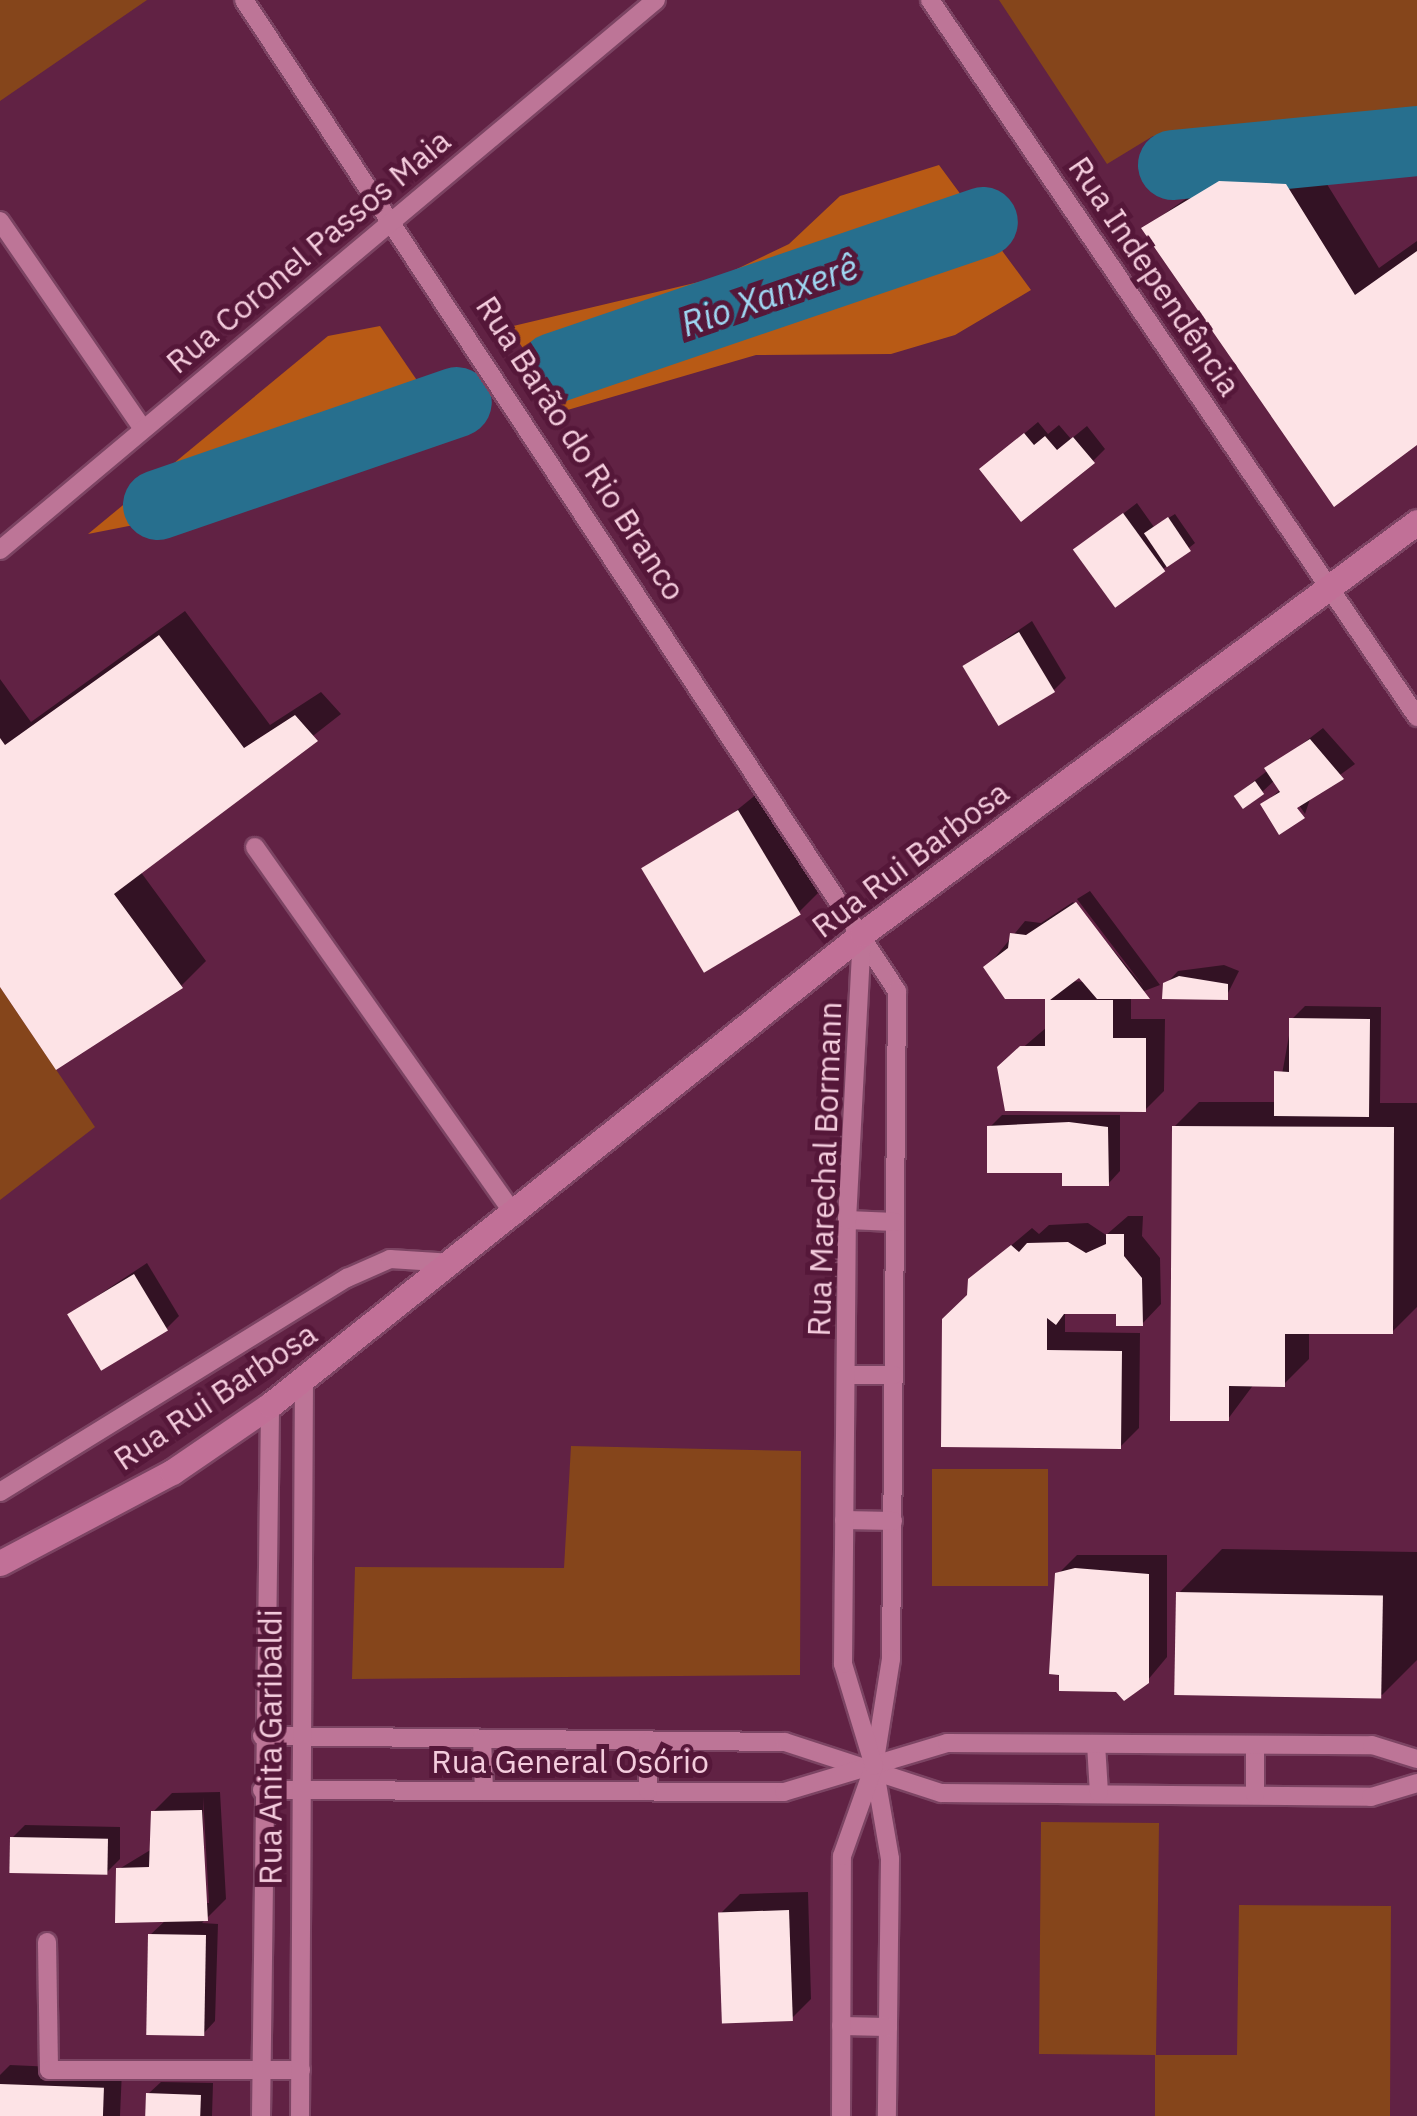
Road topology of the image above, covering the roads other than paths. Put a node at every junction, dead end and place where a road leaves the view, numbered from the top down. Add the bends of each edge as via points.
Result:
1 (244, 0) edge
2 (656, 0) edge
3 (930, 0) edge
4 (394, 217) junction
5 (0, 221) edge
6 (143, 429) junction
7 (1417, 522) edge
8 (0, 550) edge
9 (1331, 585) junction
10 (1417, 717) edge
11 (255, 847) dead end
12 (862, 934) junction
13 (515, 1215) junction
14 (847, 1220) junction
15 (895, 1222) junction
16 (453, 1263) junction
17 (848, 1375) junction
18 (894, 1375) junction
19 (304, 1379) junction
20 (270, 1405) junction
21 (0, 1492) edge
22 (844, 1520) junction
23 (893, 1521) junction
24 (0, 1564) edge
25 (262, 1736) junction
26 (300, 1736) junction
27 (482, 1739) junction
28 (648, 1741) junction
29 (1096, 1744) junction
30 (1255, 1746) junction
31 (1417, 1759) edge
32 (874, 1766) junction
33 (1417, 1783) edge
34 (262, 1790) junction
35 (300, 1790) junction
36 (484, 1791) junction
37 (648, 1791) junction
38 (1099, 1794) junction
39 (1255, 1794) junction
40 (47, 1942) dead end
41 (841, 2026) junction
42 (888, 2027) junction
43 (301, 2070) junction
44 (262, 2072) junction
45 (260, 2116) edge
46 (300, 2116) edge
47 (840, 2116) edge
48 (887, 2116) edge

1 - 4 street, Rua Barão do Rio Branco
2 - 4 street, Rua Coronel Passos Maia
3 - 9 street, Rua Independência
4 - 6 street, Rua Coronel Passos Maia
4 - 12 street, Rua Barão do Rio Branco
5 - 6 street
6 - 8 street, Rua Coronel Passos Maia
7 - 9 main road, Rua Rui Barbosa
9 - 10 street, Rua Independência
9 - 12 main road, Rua Rui Barbosa
11 - 13 street
12 - 13 main road, Rua Rui Barbosa
12 - 14 street, Rua Marechal Bormann
12 - 15 street, Rua Marechal Bormann via 897,991
13 - 16 main road, Rua Rui Barbosa
14 - 15 street
14 - 17 street, Rua Marechal Bormann
15 - 18 street, Rua Marechal Bormann
16 - 19 main road, Rua Rui Barbosa
16 - 21 street, Rua Rui Barbosa via 390,1259 347,1278
17 - 18 street
17 - 22 street, Rua Marechal Bormann
18 - 23 street, Rua Marechal Bormann
19 - 20 main road, Rua Rui Barbosa
19 - 26 street, Rua Anita Garibaldi
20 - 24 main road, Rua Rui Barbosa via 172,1472
20 - 25 street, Rua Anita Garibaldi
22 - 23 street
22 - 32 street, Rua Marechal Bormann via 843,1664
23 - 32 street, Rua Marechal Bormann via 891,1660
25 - 26 street, Rua General Osório
25 - 34 street, Rua Anita Garibaldi
26 - 27 street, Rua General Osório
26 - 35 street, Rua Anita Garibaldi
27 - 28 street, Rua General Osório
27 - 36 street
28 - 32 street, Rua General Osório via 784,1742
28 - 37 street
29 - 30 street, Rua General Osório
29 - 32 street, Rua General Osório via 947,1744
29 - 38 street
30 - 31 street, Rua General Osório via 1372,1745
30 - 39 street
32 - 37 street, Rua General Osório via 784,1792
32 - 38 street, Rua General Osório via 941,1792
32 - 41 street, Rua Marechal Bormann via 842,1856
32 - 42 street, Rua Marechal Bormann via 890,1859
33 - 39 street, Rua General Osório via 1371,1797
34 - 35 street, Rua General Osório
34 - 44 street, Rua Anita Garibaldi
35 - 36 street, Rua General Osório
35 - 43 street, Rua Anita Garibaldi
36 - 37 street, Rua General Osório
38 - 39 street, Rua General Osório
40 - 44 street via 49,2070
41 - 42 street
41 - 47 street, Rua Marechal Bormann
42 - 48 street, Rua Marechal Bormann
43 - 44 street
43 - 46 street, Rua Anita Garibaldi
44 - 45 street, Rua Anita Garibaldi

